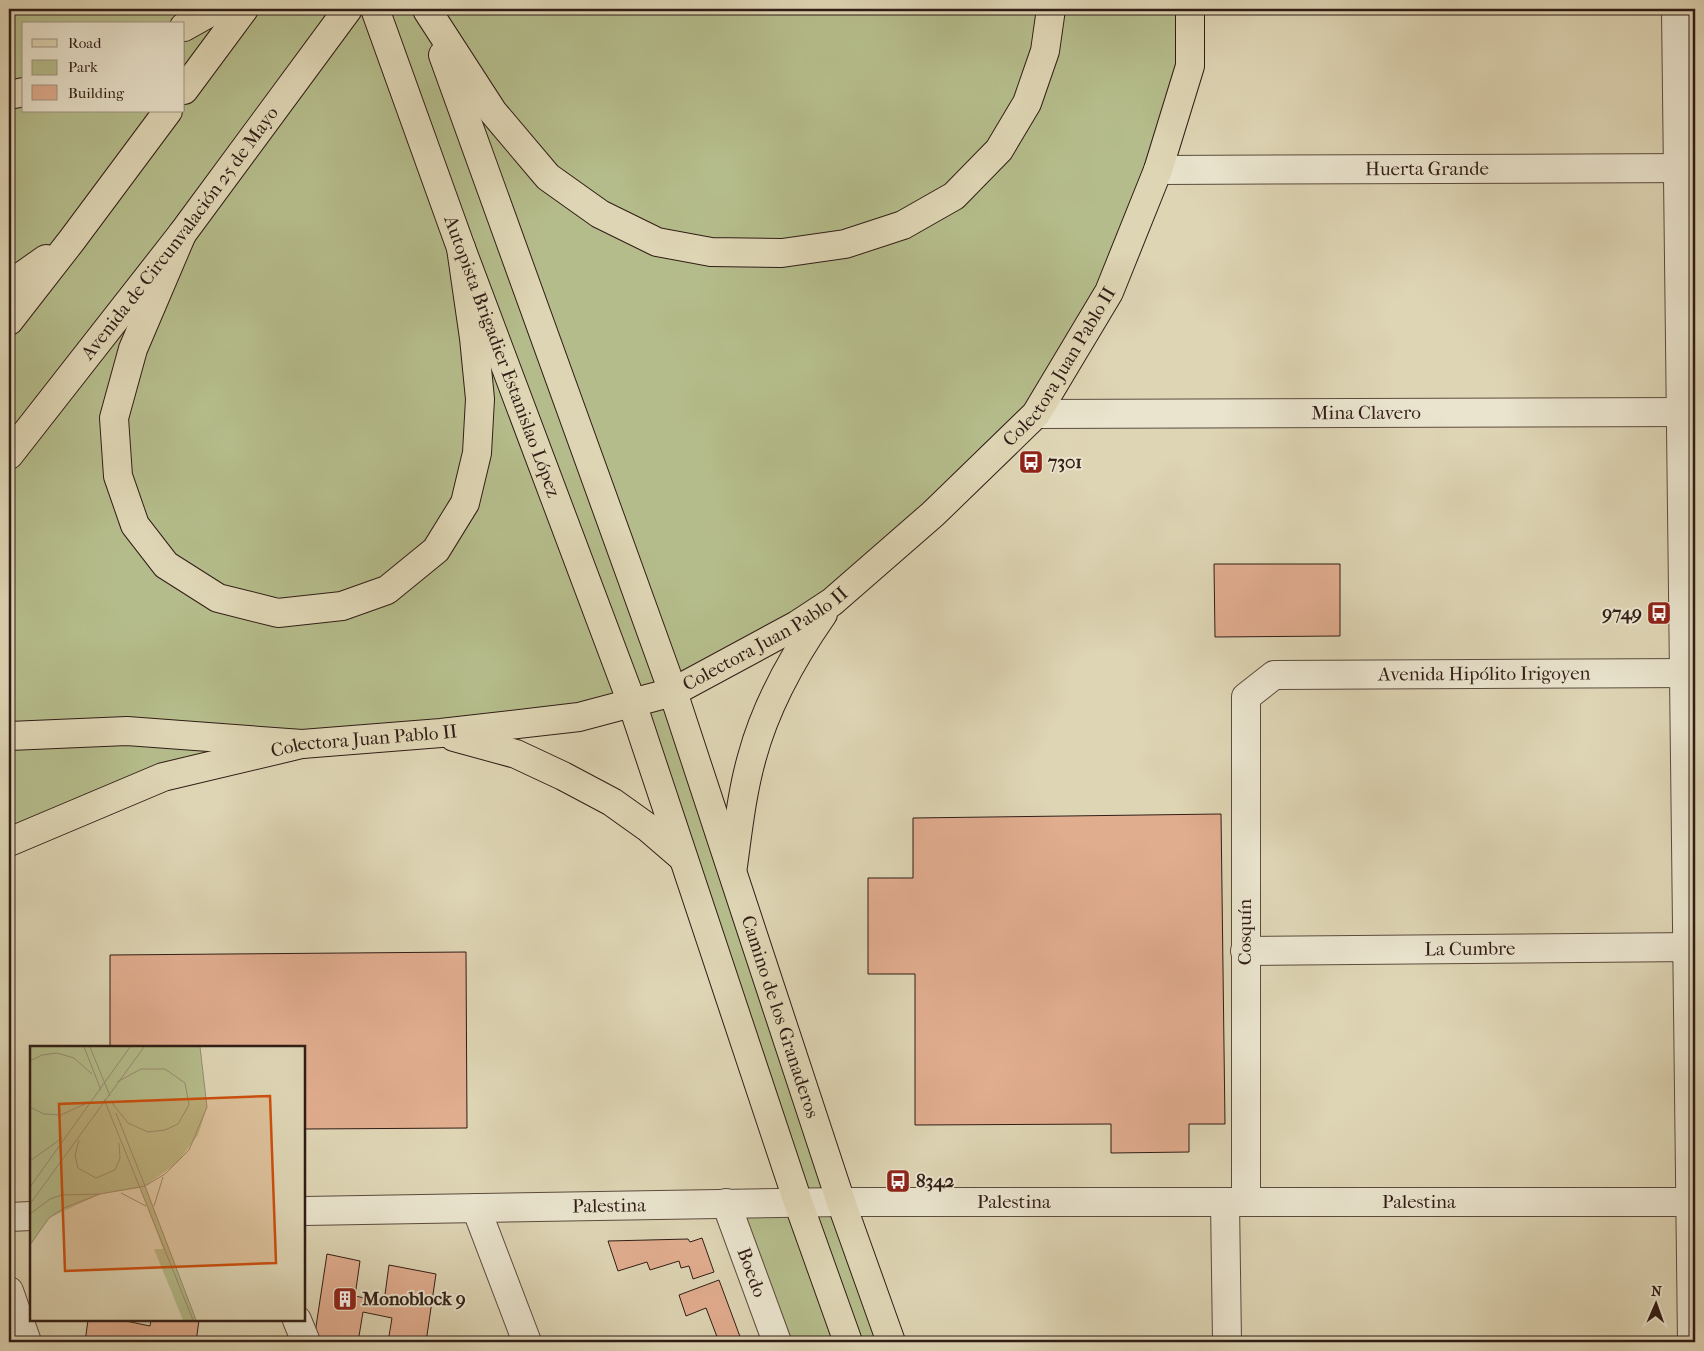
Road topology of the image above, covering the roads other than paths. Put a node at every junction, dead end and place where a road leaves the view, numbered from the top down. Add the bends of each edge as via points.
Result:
1 (216, 9) edge
2 (244, 9) edge
3 (348, 9) edge
4 (375, 9) edge
5 (427, 9) edge
6 (1051, 9) edge
7 (1190, 9) edge
8 (1676, 9) edge
9 (185, 26) edge
10 (185, 89) edge
11 (22, 92) edge
12 (9, 95) edge
13 (167, 112) edge
14 (1687, 168) edge
15 (1158, 170) junction
16 (182, 234) junction
17 (72, 240) junction
18 (461, 248) junction
19 (9, 285) edge
20 (9, 321) edge
21 (1688, 412) edge
22 (1036, 414) junction
23 (9, 455) edge
24 (832, 602) junction
25 (1690, 673) edge
26 (1274, 675) joint
27 (673, 692) junction
28 (632, 703) junction
29 (441, 733) junction
30 (9, 736) edge
31 (302, 744) junction
32 (9, 842) edge
33 (683, 858) junction
34 (732, 873) junction
35 (1691, 947) edge
36 (1245, 950) junction
37 (798, 1202) junction
38 (842, 1202) junction
39 (1236, 1202) junction
40 (1693, 1202) edge
41 (726, 1203) junction
42 (476, 1208) junction
43 (305, 1211) edge
44 (30, 1216) edge
45 (9, 1217) edge
46 (9, 1291) edge
47 (297, 1321) edge
48 (27, 1342) edge
49 (306, 1342) edge
50 (527, 1342) edge
51 (777, 1342) edge
52 (848, 1342) edge
53 (890, 1342) edge
54 (1227, 1342) edge
55 (1692, 1342) edge

1 - 9 main road
2 - 10 main road
3 - 16 main road, Avenida de Circunvalación 25 de Mayo
4 - 18 main road, Autopista Brigadier Estanislao López
5 - 6 main road via 493,112 548,177 600,214 657,242 711,252 782,253 845,244 903,225 954,196 999,150 1027,103 1045,51
5 - 27 main road
7 - 15 main road, Colectora Juan Pablo II via 1190,66
8 - 14 street
11 - 12 main road
13 - 17 main road
14 - 15 street, Huerta Grande
14 - 21 street
15 - 22 main road, Colectora Juan Pablo II via 1109,292
16 - 18 main road via 133,349 114,418 118,476 136,525 166,565 218,598 278,613 342,606 387,590 436,550 465,503 477,453 480,399
16 - 23 main road, Avenida de Circunvalación 25 de Mayo
17 - 19 main road
17 - 20 main road
18 - 28 main road, Autopista Brigadier Estanislao López
21 - 22 street, Mina Clavero
21 - 25 street
22 - 24 main road, Colectora Juan Pablo II via 933,514
24 - 27 main road, Colectora Juan Pablo II via 797,625
24 - 34 main road via 798,650 772,702 752,756
25 - 26 street, Avenida Hipólito Irigoyen
25 - 35 street
26 - 36 street, Cosquín via 1246,697
27 - 28 main road, Colectora Juan Pablo II
27 - 34 main road, Camino de los Granaderos
28 - 29 main road, Colectora Juan Pablo II via 579,717
28 - 33 main road
29 - 31 main road, Colectora Juan Pablo II
29 - 33 main road via 516,754 563,776 612,802
30 - 31 main road via 127,731
31 - 32 main road, Colectora Juan Pablo II via 163,777
33 - 37 main road
34 - 38 main road, Camino de los Granaderos
35 - 36 street, La Cumbre
35 - 40 street
36 - 39 street, Cosquín
37 - 38 street, Palestina
37 - 41 street, Palestina
37 - 52 main road
38 - 39 street, Palestina
38 - 53 main road, Camino de los Granaderos
39 - 40 street, Palestina
39 - 54 street, Cosquín
40 - 55 street
41 - 42 street, Palestina
41 - 51 street, Boedo
42 - 43 street, Palestina
42 - 50 street
44 - 45 street
46 - 48 street
47 - 49 street

